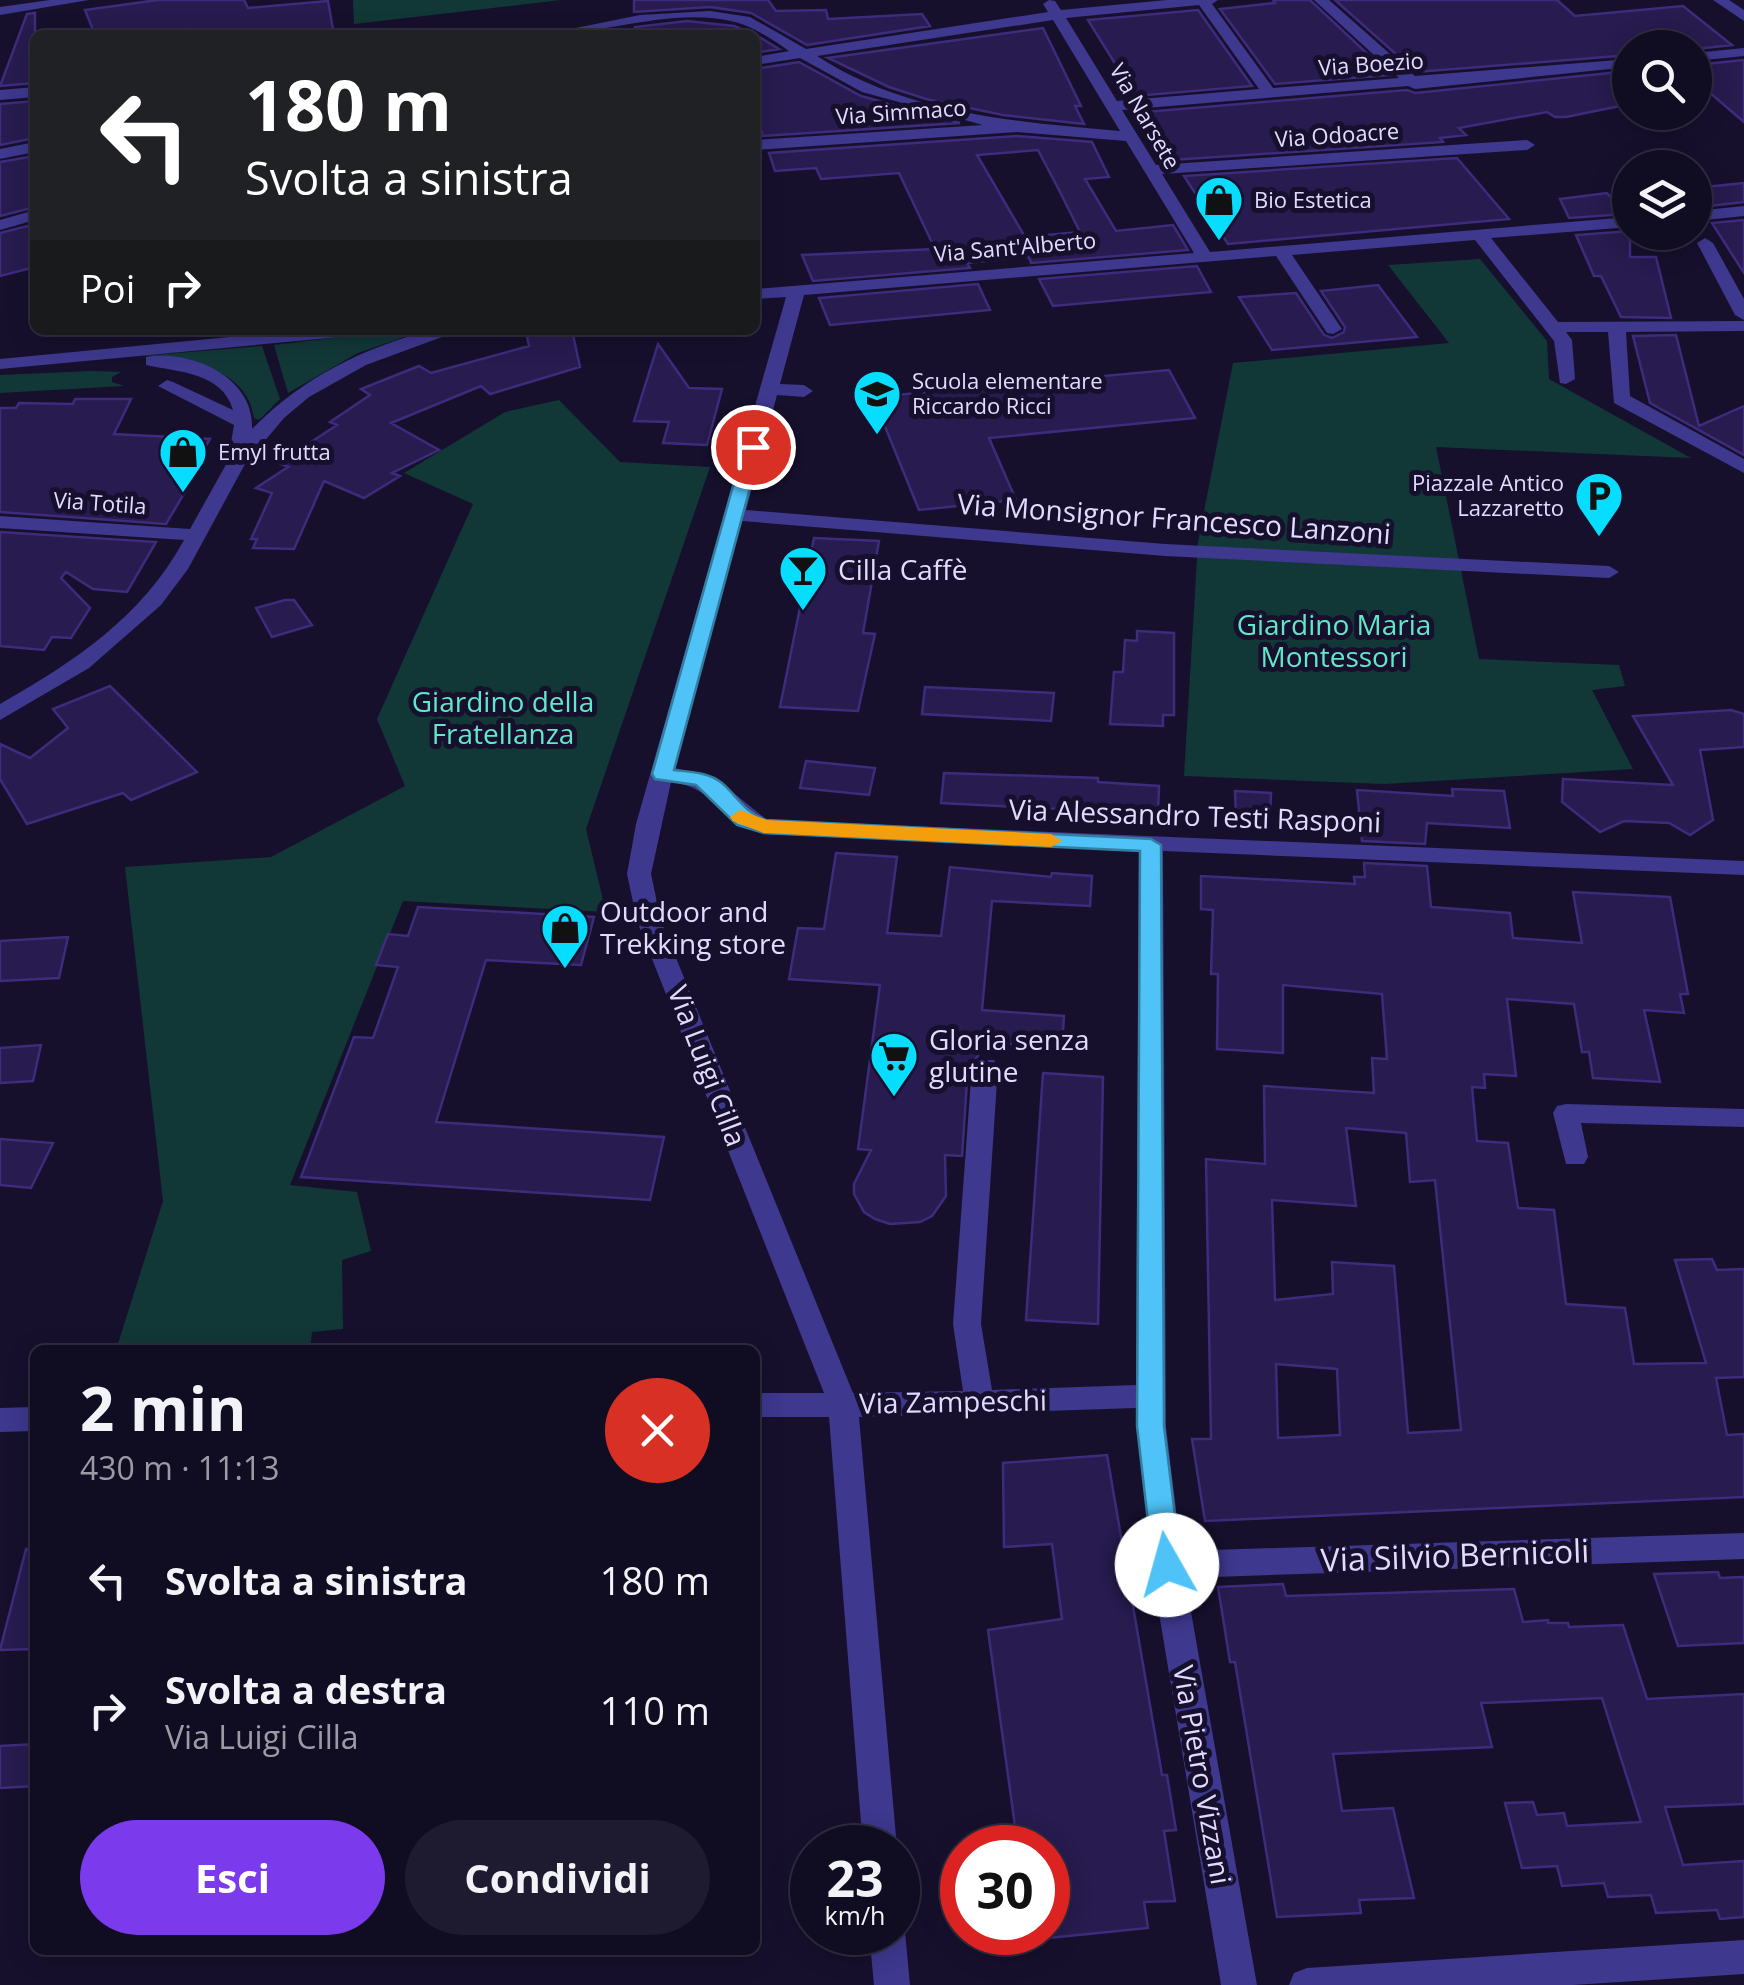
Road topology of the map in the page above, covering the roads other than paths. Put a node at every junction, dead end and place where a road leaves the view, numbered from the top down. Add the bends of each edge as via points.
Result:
1 (82, 0) edge
2 (1046, 0) edge
3 (1212, 0) edge
4 (1321, 0) edge
5 (1720, 0) edge
6 (1203, 1) edge
7 (0, 11) edge
8 (1058, 14) junction
9 (1744, 17) edge
10 (612, 30) edge
11 (1744, 52) edge
12 (1712, 55) edge
13 (800, 56) junction
14 (760, 60) edge
15 (1612, 65) edge
16 (1415, 84) junction
17 (30, 92) edge
18 (1270, 94) junction
19 (0, 95) edge
20 (1117, 111) junction
21 (1018, 127) junction
22 (1050, 127) junction
23 (1132, 136) junction
24 (760, 144) edge
25 (1527, 145) dead end
26 (30, 149) edge
27 (0, 154) edge
28 (1150, 170) junction
29 (1744, 212) edge
30 (1712, 215) edge
31 (30, 216) edge
32 (1612, 223) edge
33 (0, 225) edge
34 (1479, 234) junction
35 (1280, 250) junction
36 (1710, 250) edge
37 (1204, 256) junction
38 (1736, 286) edge
39 (797, 290) junction
40 (760, 294) edge
41 (1744, 315) edge
42 (1617, 326) junction
43 (1744, 326) edge
44 (1553, 327) junction
45 (1332, 330) dead end
46 (435, 335) edge
47 (239, 336) edge
48 (0, 365) edge
49 (1566, 380) dead end
50 (167, 386) dead end
51 (770, 389) junction
52 (804, 391) dead end
53 (243, 422) junction
54 (237, 460) junction
55 (1744, 468) edge
56 (736, 514) junction
57 (0, 522) edge
58 (196, 535) junction
59 (1609, 572) dead end
60 (2, 711) edge
61 (662, 774) junction
62 (1151, 845) junction
63 (1744, 868) edge
64 (984, 1066) dead end
65 (1744, 1118) edge
66 (1574, 1157) dead end
67 (1151, 1396) junction
68 (979, 1402) junction
69 (760, 1404) edge
70 (842, 1404) junction
71 (30, 1419) edge
72 (0, 1420) edge
73 (1744, 1546) edge
74 (1167, 1565) junction
75 (878, 1825) edge
76 (890, 1955) edge
77 (1744, 1957) edge
78 (892, 1985) edge
79 (1239, 1985) edge
80 (1307, 1985) edge

1 - 7 street
2 - 8 street, Via Narsete
3 - 6 street
4 - 16 street
5 - 9 street
6 - 8 street
6 - 18 street
8 - 13 street
8 - 20 street, Via Narsete
10 - 13 street via 702,15 732,17 753,22
11 - 12 street
13 - 14 street
13 - 21 street via 871,91
15 - 16 street, Via Boezio
16 - 18 street, Via Boezio
17 - 19 street
18 - 20 street, Via Boezio
20 - 22 street, Via Simmaco
20 - 23 street, Via Narsete
21 - 22 street, Via Simmaco
21 - 24 street, Via Simmaco
22 - 23 street, Via Simmaco
23 - 28 street, Via Narsete
25 - 28 street, Via Odoacre
26 - 27 street
28 - 37 street, Via Narsete
29 - 30 street
31 - 33 street
32 - 34 street, Via Sant'Alberto
34 - 35 street, Via Sant'Alberto
34 - 44 street
35 - 37 street, Via Sant'Alberto
35 - 45 street
36 - 38 street
37 - 39 street, Via Sant'Alberto
38 - 41 street
39 - 40 street, Via Sant'Alberto
39 - 51 street, Via Luigi Cilla
42 - 43 street
42 - 44 street
42 - 55 street via 1621,399
44 - 49 street via 1563,340
46 - 54 street via 337,373 288,404
47 - 48 street
48 - 53 street via 173,363 231,388
50 - 53 street
51 - 52 street
51 - 56 street, Via Luigi Cilla
53 - 54 street
54 - 58 street
56 - 59 street, Via Monsignor Francesco Lanzoni via 841,513 1165,550
56 - 61 street, Via Luigi Cilla
57 - 58 street, Via Totila
58 - 60 street via 155,600 111,641
61 - 62 street, Via Alessandro Testi Rasponi via 701,780 744,820 764,826
61 - 70 street, Via Luigi Cilla via 639,874 649,921
62 - 63 street, Via Alessandro Testi Rasponi
62 - 67 street, Via Pietro Vizzani
64 - 68 street via 967,1324
65 - 66 street via 1566,1113
67 - 68 street, Via Zampeschi
67 - 74 street, Via Pietro Vizzani
68 - 70 street, Via Zampeschi
69 - 70 street, Via Zampeschi
70 - 75 street, Via Luigi Cilla
71 - 72 street
73 - 74 street, Via Silvio Bernicoli
74 - 79 street, Via Pietro Vizzani
76 - 78 street
77 - 80 street

